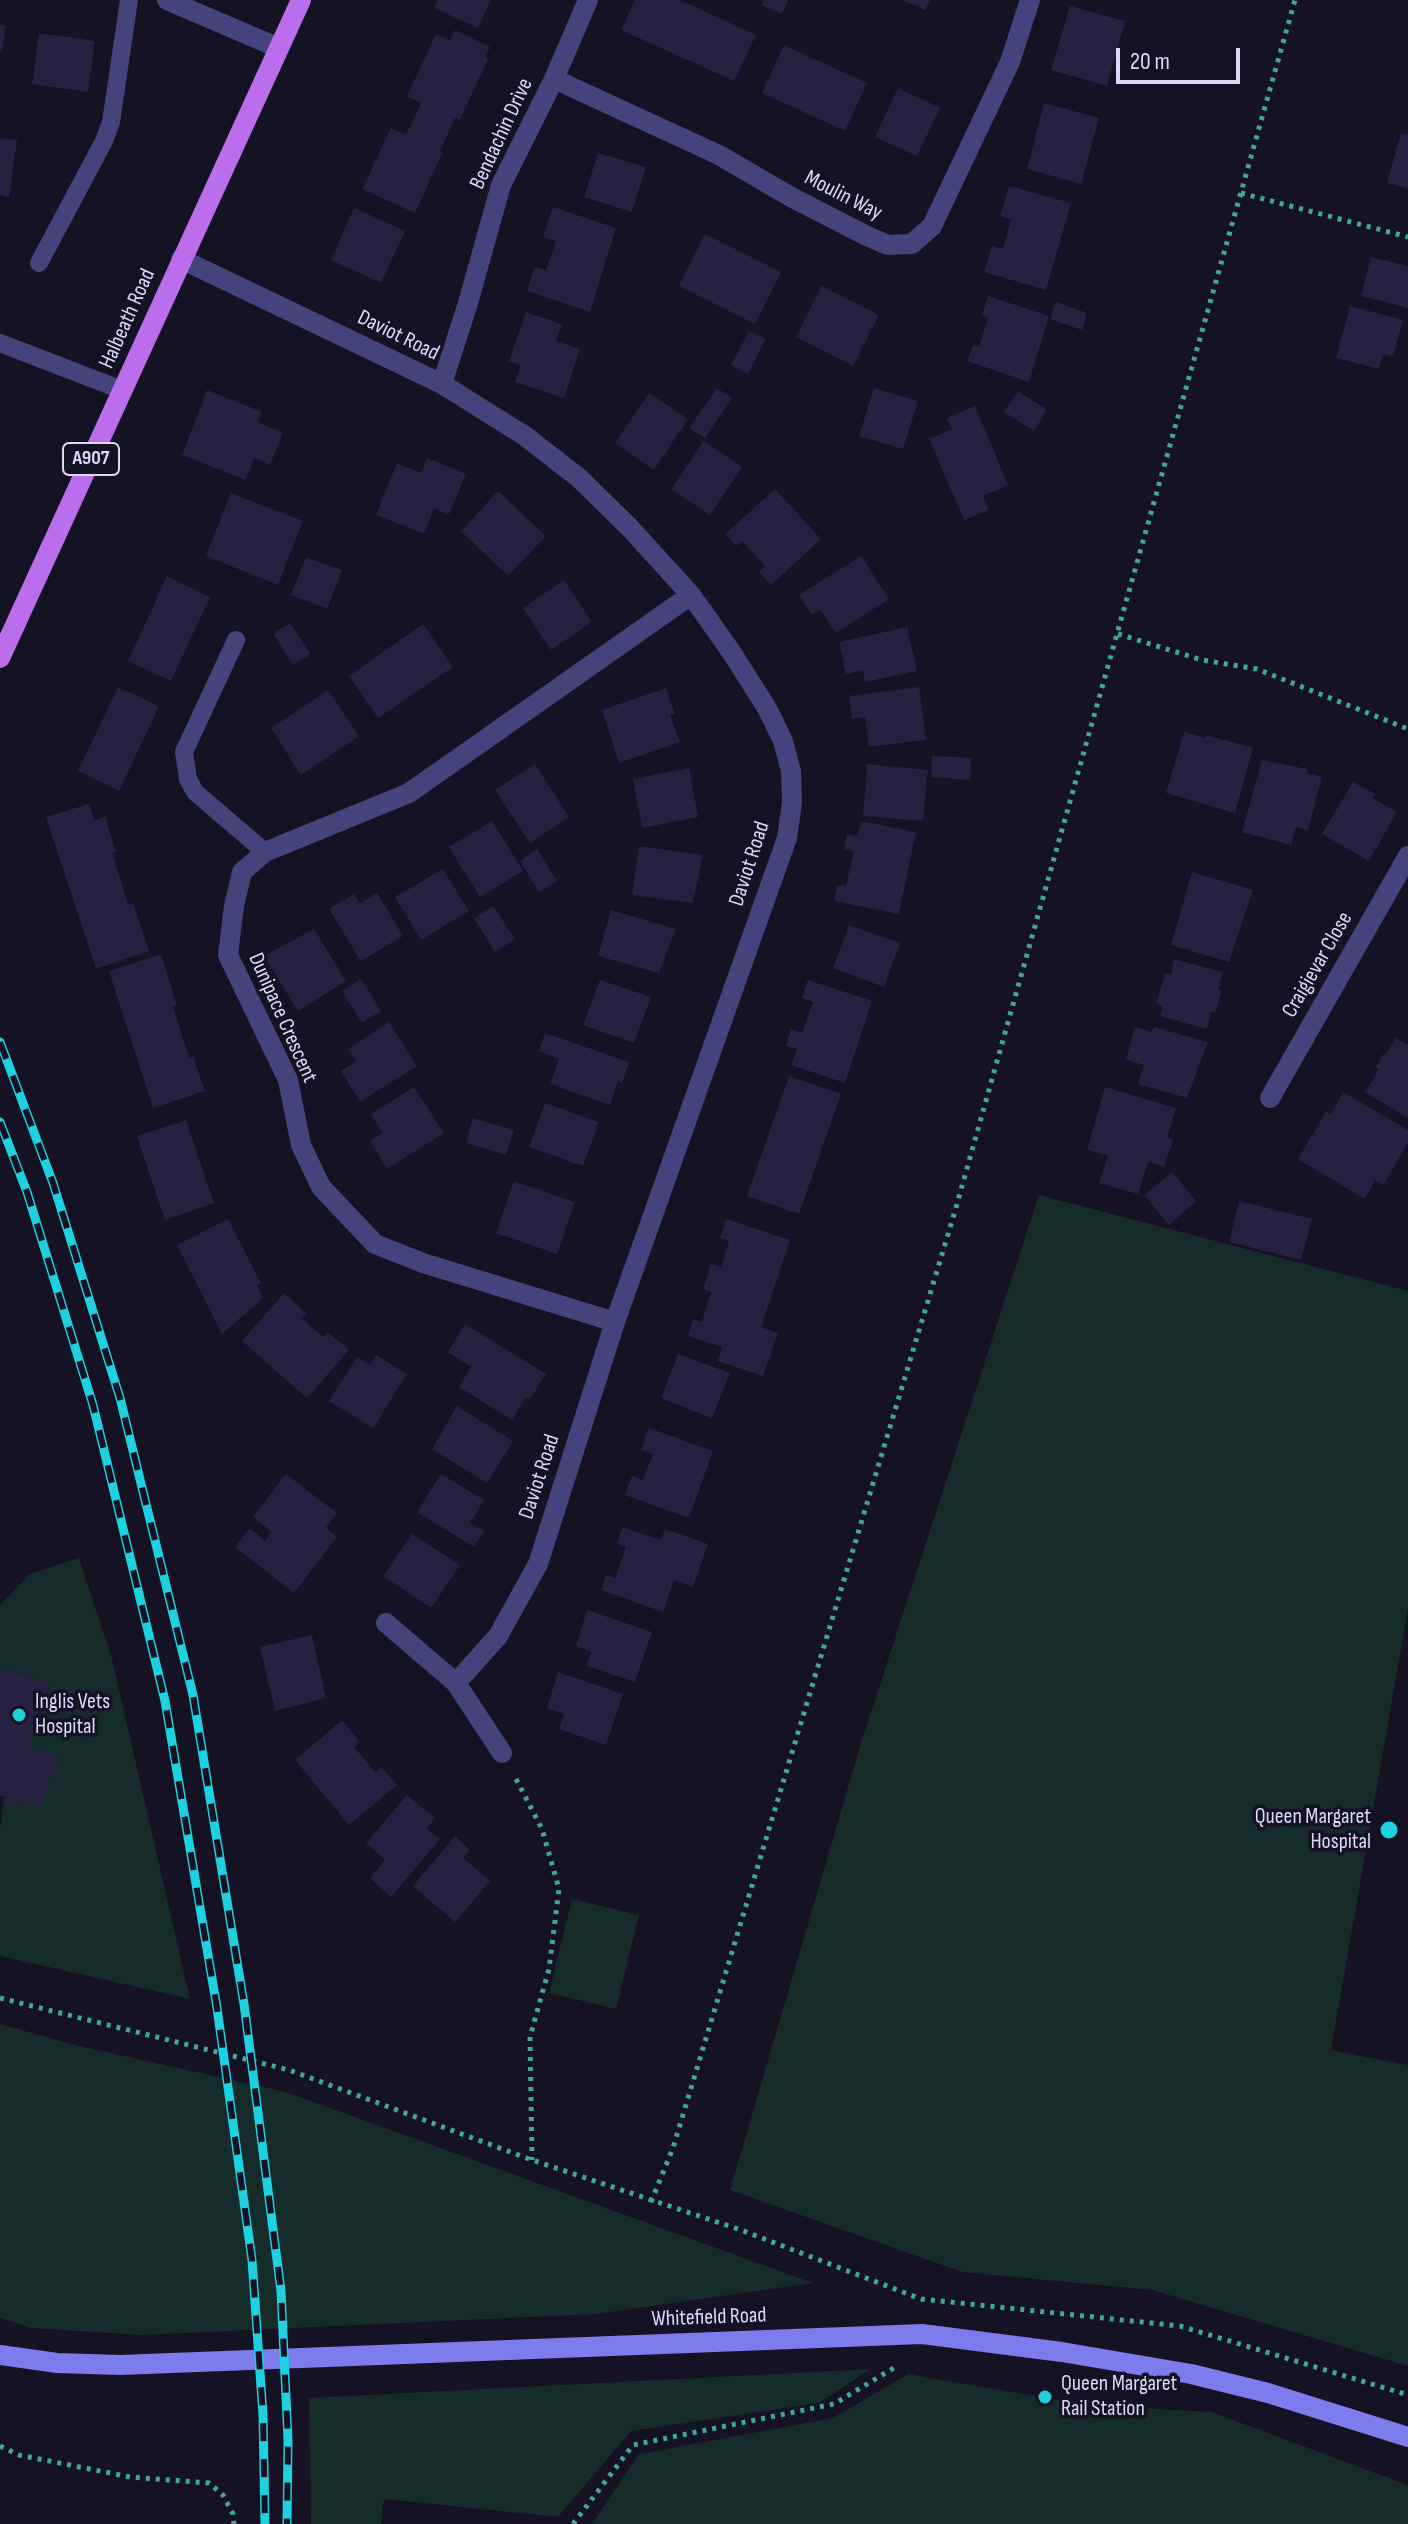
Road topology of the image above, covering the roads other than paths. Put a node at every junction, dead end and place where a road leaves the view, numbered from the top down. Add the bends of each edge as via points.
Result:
1 (129, 0) edge
2 (167, 0) edge
3 (301, 0) edge
4 (588, 0) edge
5 (1030, 0) edge
6 (279, 48) junction
7 (554, 79) junction
8 (181, 259) junction
9 (39, 263) dead end
10 (0, 343) edge
11 (442, 384) junction
12 (122, 390) junction
13 (691, 595) junction
14 (236, 640) dead end
15 (0, 658) edge
16 (265, 852) junction
17 (1408, 856) edge
18 (1270, 1098) dead end
19 (615, 1322) junction
20 (386, 1623) dead end
21 (456, 1683) junction
22 (502, 1753) road end
23 (0, 2355) edge
24 (1408, 2437) edge

1 - 9 lane via 108,132
2 - 6 street
3 - 6 main road, Halbeath Road / A907
4 - 7 street, Bendachin Drive
5 - 7 street, Moulin Way via 1010,62 932,226 912,244 888,245 867,236 719,155
6 - 8 main road, Halbeath Road / A907
7 - 11 street, Bendachin Drive via 501,185
8 - 11 street, Daviot Road
8 - 12 main road, Halbeath Road / A907
10 - 12 lane
11 - 13 street, Daviot Road via 525,436 579,478
12 - 15 main road, Halbeath Road / A907
13 - 16 street, Dunipace Crescent via 409,793
13 - 19 street, Daviot Road via 768,710 791,771 792,802 787,838
14 - 16 lane via 184,752 195,792
16 - 19 street, Dunipace Crescent via 242,872 228,955 288,1080 301,1145 321,1187 375,1244
17 - 18 street, Craigievar Close
19 - 21 street, Daviot Road via 538,1564 498,1636
20 - 21 street
21 - 22 street
23 - 24 main road, Whitefield Road via 120,2365 922,2334 1191,2374

